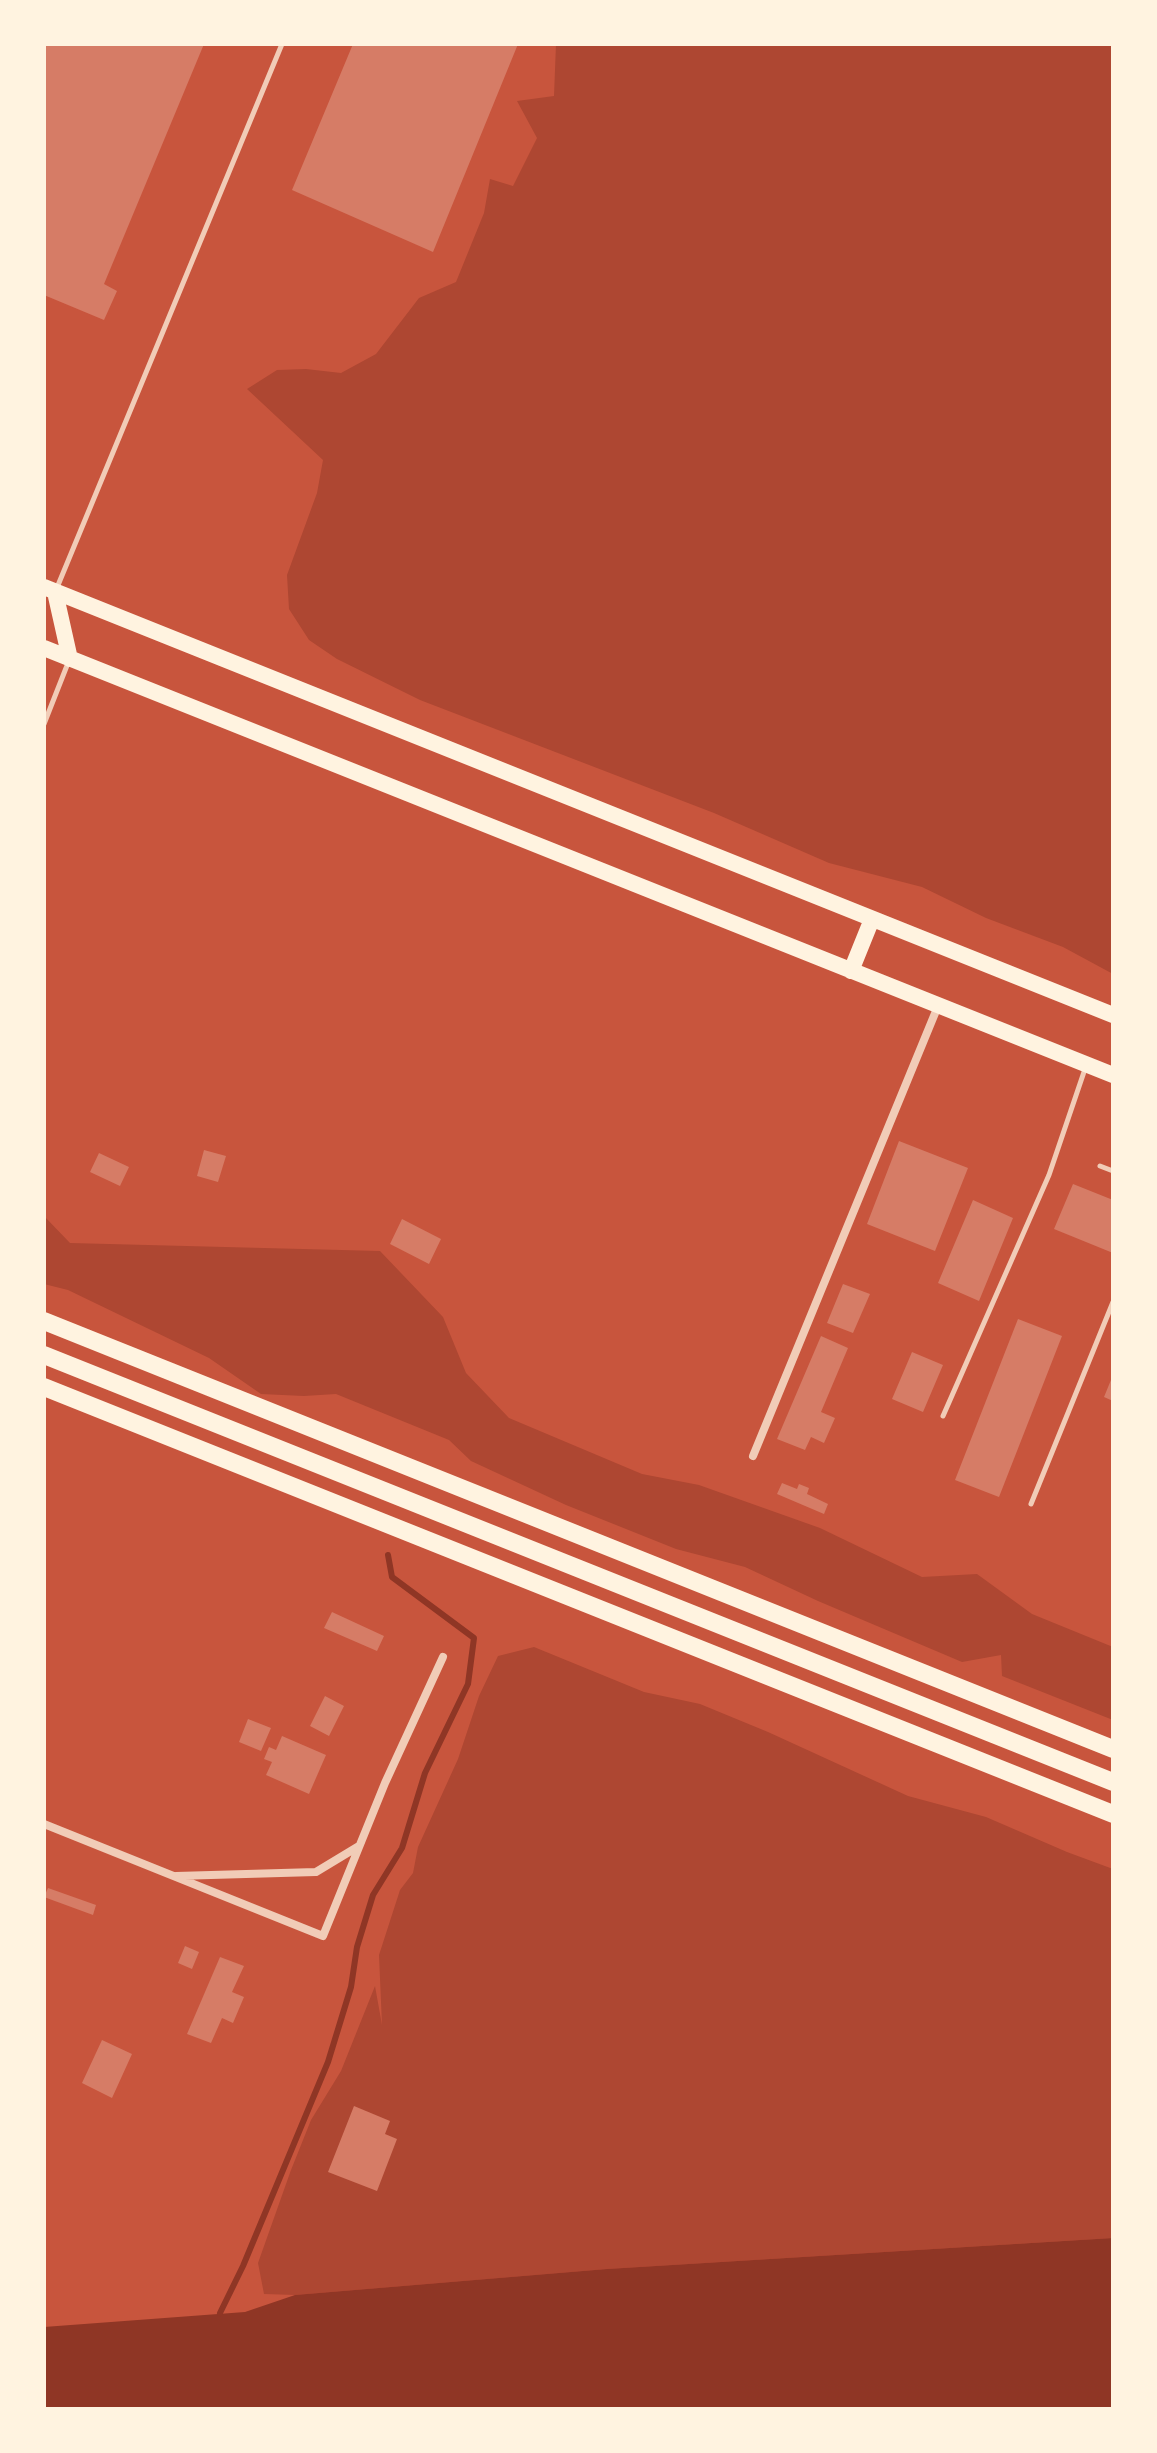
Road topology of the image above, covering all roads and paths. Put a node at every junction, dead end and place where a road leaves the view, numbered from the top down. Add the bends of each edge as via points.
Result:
1 (282, 44) edge
2 (50, 590) edge
3 (44, 648) edge
4 (70, 659) junction
5 (44, 724) edge
6 (872, 919) junction
7 (851, 971) junction
8 (938, 1006) junction
9 (1113, 1015) edge
10 (1087, 1065) junction
11 (1113, 1075) edge
12 (1100, 1166) dead end
13 (1113, 1171) edge
14 (1113, 1302) edge
15 (44, 1321) edge
16 (44, 1355) edge
17 (44, 1387) edge
18 (943, 1416) dead end
19 (753, 1456) dead end
20 (1031, 1504) dead end
21 (443, 1657) dead end
22 (1113, 1749) edge
23 (1113, 1782) edge
24 (1113, 1814) edge
25 (44, 1824) edge
26 (359, 1846) junction
27 (171, 1876) junction

1 - 2 lane
2 - 4 main road
2 - 6 main road
3 - 4 main road
4 - 5 lane
4 - 7 main road
6 - 7 main road
6 - 9 main road
7 - 8 main road
8 - 10 main road
8 - 19 street
10 - 11 main road
10 - 18 lane via 1049,1175
12 - 13 lane
14 - 20 lane
15 - 22 highway
16 - 23 highway
17 - 24 highway
21 - 26 street
25 - 27 street
26 - 27 street via 316,1872
26 - 27 street via 323,1936

